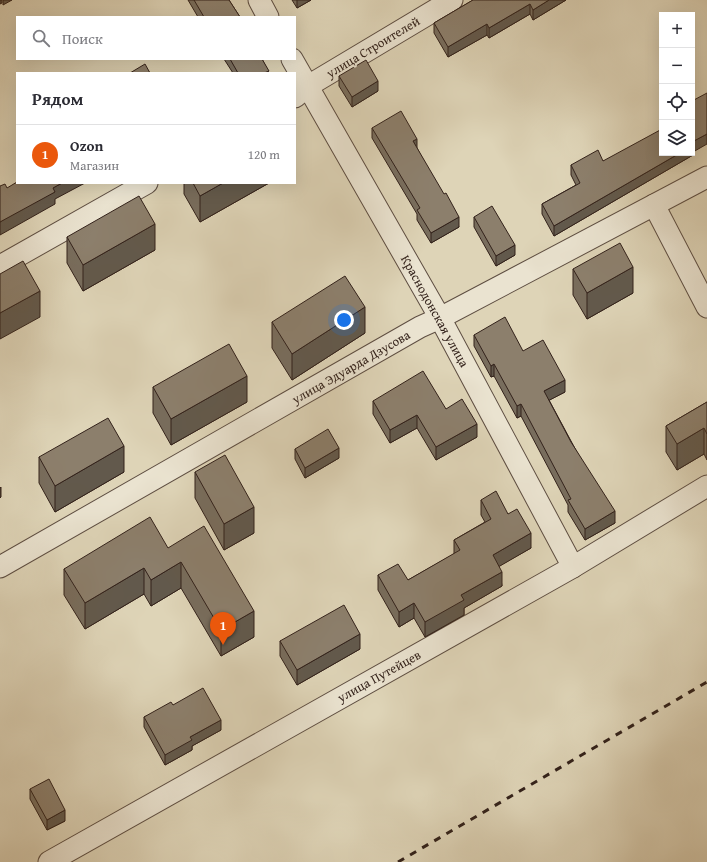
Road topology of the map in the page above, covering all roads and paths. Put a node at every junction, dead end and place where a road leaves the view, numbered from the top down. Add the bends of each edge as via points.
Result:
1 (259, 0) edge
2 (452, 0) edge
3 (267, 16) edge
4 (292, 60) edge
5 (296, 72) edge
6 (296, 72) edge
7 (302, 92) edge
8 (707, 177) edge
9 (145, 184) edge
10 (654, 205) junction
11 (0, 266) edge
12 (707, 307) edge
13 (440, 318) junction
14 (707, 486) edge
15 (573, 566) junction
16 (0, 567) edge
17 (49, 862) edge

1 - 3 street
2 - 7 street, улица Строителей
4 - 6 street, Краснодонская улица
5 - 7 street, Краснодонская улица
7 - 13 street, Краснодонская улица
8 - 10 street, улица Эдуарда Дзусова
9 - 11 street
10 - 12 street
10 - 13 street, улица Эдуарда Дзусова
13 - 15 street, Краснодонская улица
13 - 16 street, улица Эдуарда Дзусова via 420,327
14 - 15 street, улица Путейцев
15 - 17 street, улица Путейцев

